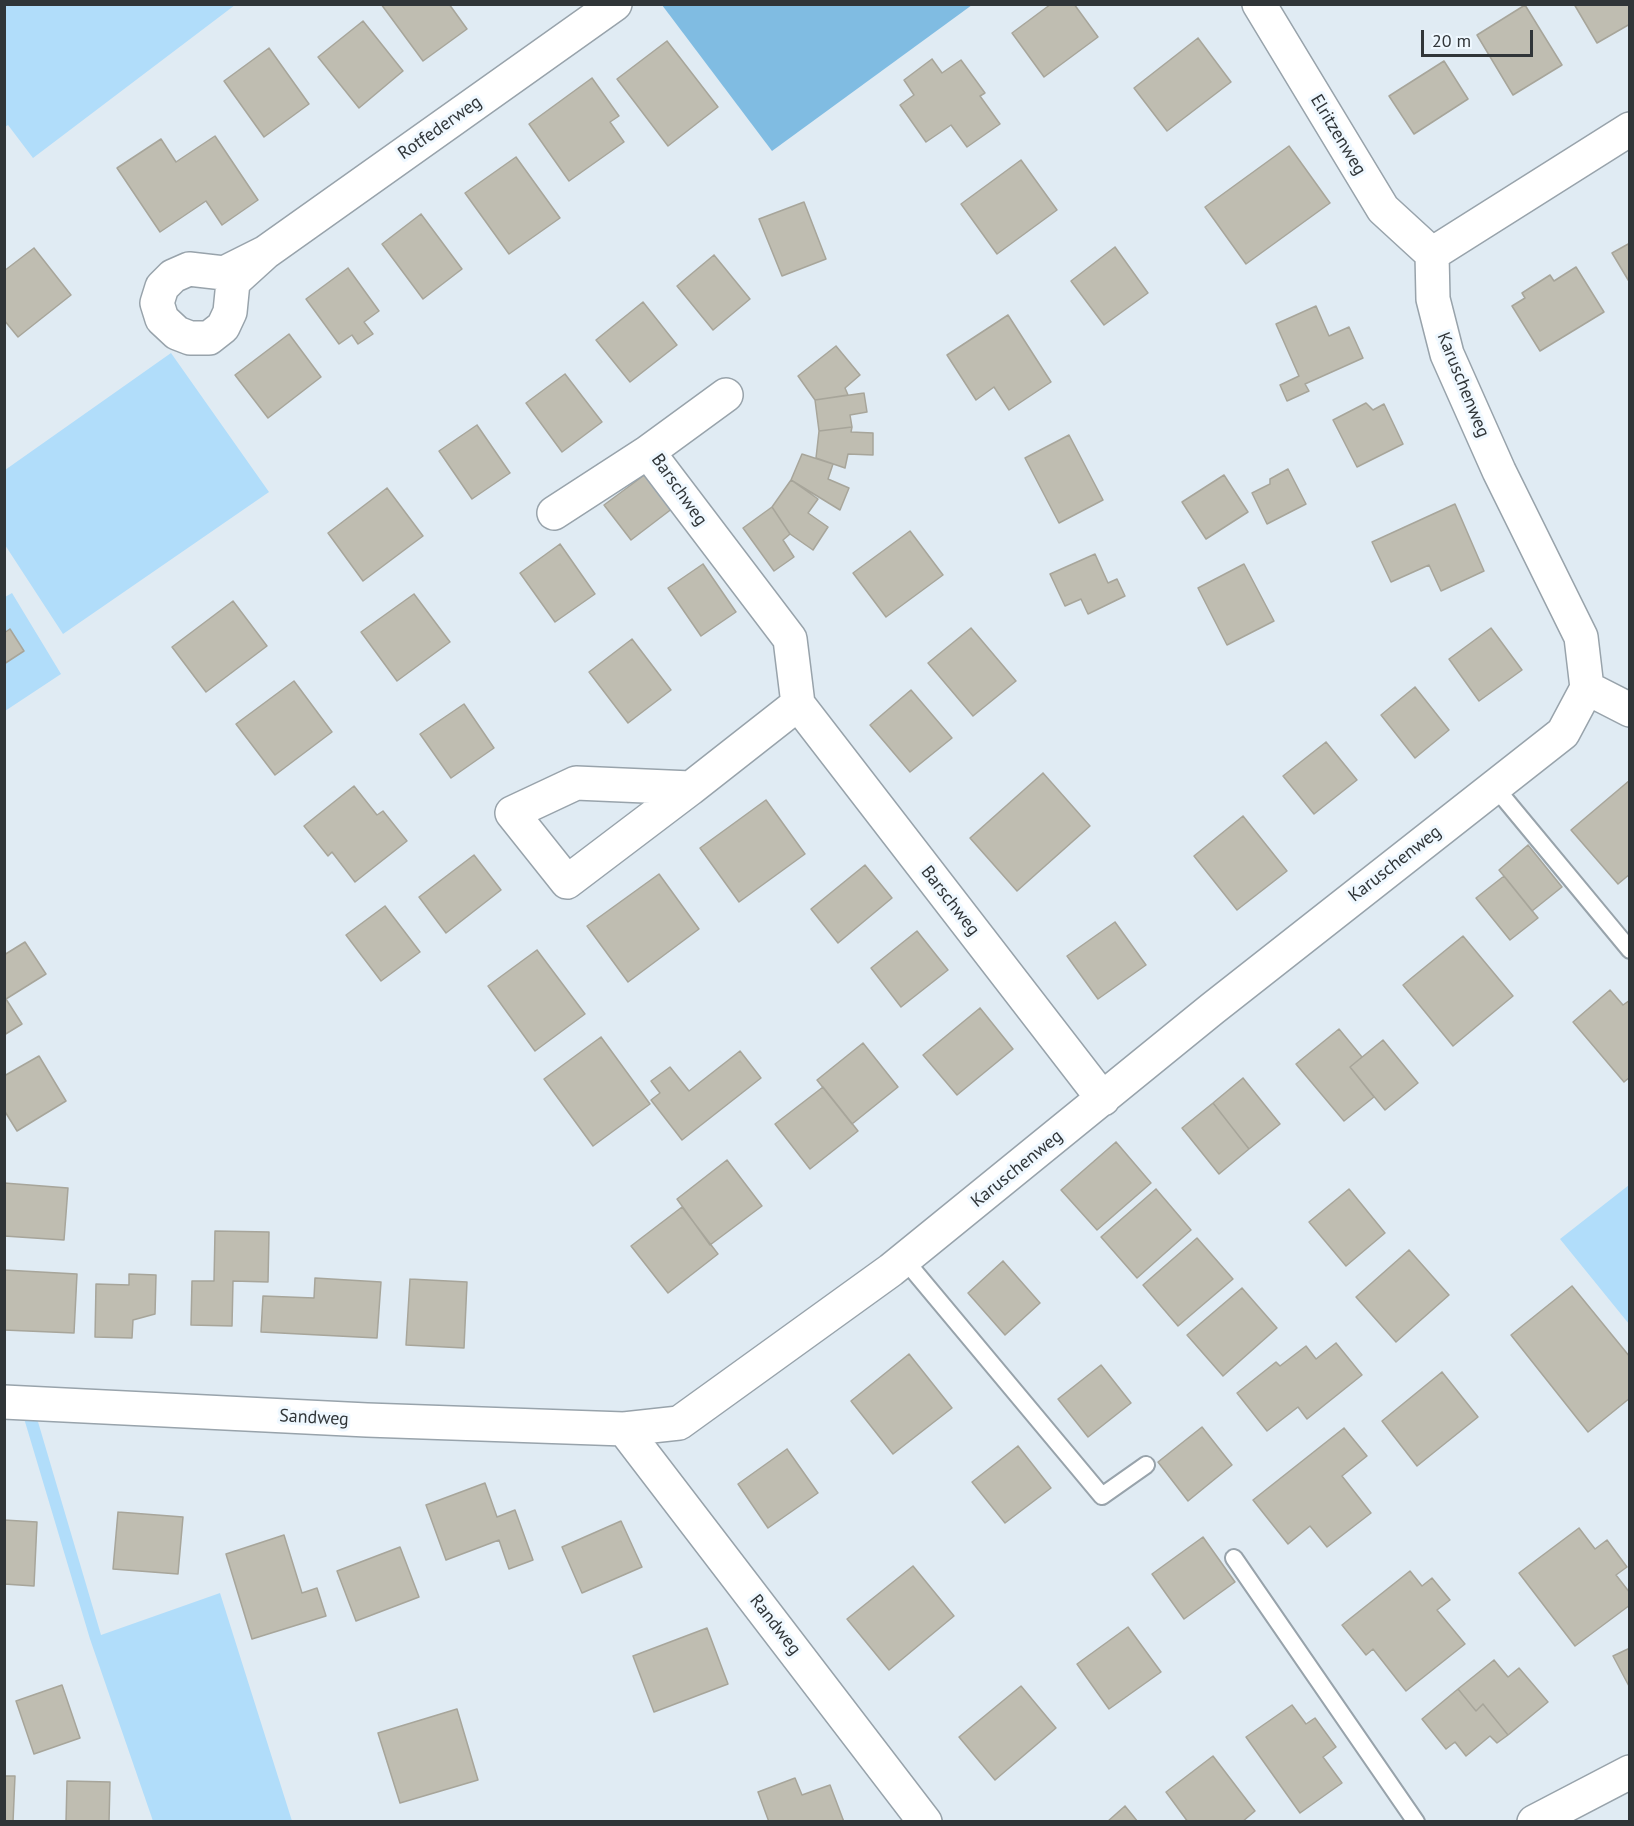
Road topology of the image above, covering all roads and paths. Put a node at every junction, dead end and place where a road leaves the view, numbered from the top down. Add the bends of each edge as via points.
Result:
1 (615, 4) edge
2 (1259, 4) edge
3 (1629, 129) edge
4 (266, 252) dead end
5 (1432, 254) junction
6 (726, 395) dead end
7 (648, 452) junction
8 (554, 513) dead end
9 (1587, 688) junction
10 (798, 704) junction
11 (1629, 710) edge
12 (1494, 786) junction
13 (691, 788) junction
14 (1629, 950) edge
15 (1103, 1099) junction
16 (904, 1259) junction
17 (4, 1402) edge
18 (624, 1429) junction
19 (1146, 1465) dead end
20 (1234, 1558) dead end
21 (1629, 1772) edge
22 (925, 1821) edge
23 (1416, 1821) edge
24 (1534, 1821) edge

1 - 4 street, Rotfederweg
2 - 5 street, Elritzenweg via 1383,208
3 - 5 street
5 - 9 street, Karuschenweg via 1432,299 1447,354 1499,471 1581,637
6 - 7 street, Barschweg
7 - 8 street
7 - 10 street, Barschweg via 790,639
9 - 11 street
9 - 12 street, Karuschenweg via 1563,733
10 - 13 street
10 - 15 street, Barschweg
12 - 14 lane
12 - 15 street, Karuschenweg
13 - 13 street via 576,783 512,813 567,882
15 - 16 street, Karuschenweg
16 - 18 street, Karuschenweg via 680,1423
16 - 19 lane via 1102,1496
17 - 18 street, Sandweg
18 - 22 street, Randweg
20 - 23 lane
21 - 24 street

